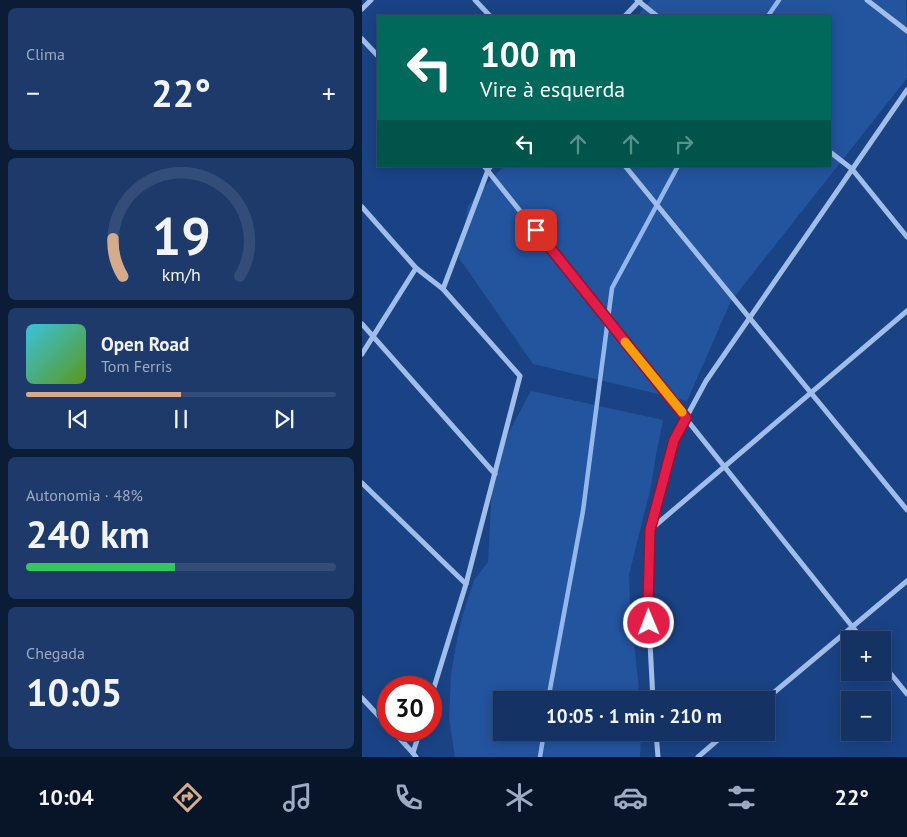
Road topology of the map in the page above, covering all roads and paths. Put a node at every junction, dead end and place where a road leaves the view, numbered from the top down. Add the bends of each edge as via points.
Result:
1 (371, 0) edge
2 (475, 0) edge
3 (867, 0) edge
4 (639, 1) edge
5 (362, 9) edge
6 (489, 15) edge
7 (626, 15) edge
8 (656, 15) edge
9 (906, 31) edge
10 (362, 39) edge
11 (377, 55) edge
12 (906, 90) edge
13 (831, 153) edge
14 (488, 167) edge
15 (626, 167) edge
16 (852, 169) junction
17 (362, 207) edge
18 (906, 237) edge
19 (416, 268) junction
20 (443, 289) junction
21 (906, 311) edge
22 (749, 318) junction
23 (362, 324) edge
24 (373, 336) junction
25 (362, 354) edge
26 (811, 393) junction
27 (686, 418) junction
28 (725, 466) junction
29 (495, 474) junction
30 (362, 483) edge
31 (906, 510) edge
32 (650, 530) junction
33 (906, 581) edge
34 (466, 584) junction
35 (852, 627) junction
36 (855, 631) edge
37 (891, 675) edge
38 (437, 676) edge
39 (653, 691) edge
40 (775, 692) edge
41 (906, 694) edge
42 (362, 698) edge
43 (377, 714) edge
44 (402, 741) edge
45 (417, 741) edge
46 (657, 741) edge
47 (717, 741) edge
48 (414, 755) edge
49 (658, 757) edge
50 (698, 757) edge

1 - 5 street
2 - 6 street
3 - 9 street
4 - 7 street
4 - 8 street
10 - 11 street
12 - 16 street
13 - 16 street
14 - 20 street
14 - 27 street
15 - 22 street
16 - 18 street
16 - 22 street
17 - 19 street
19 - 20 street
19 - 24 street
20 - 29 street via 520,376
21 - 26 street
22 - 26 street
22 - 27 street via 706,380
23 - 24 street
24 - 25 street
24 - 29 street
26 - 28 street
26 - 31 street
27 - 28 street
27 - 32 street via 674,440
28 - 32 street
28 - 35 street
29 - 34 street
30 - 34 street
32 - 39 street via 648,604
33 - 35 street
34 - 38 street
35 - 36 street
35 - 40 street
37 - 41 street
42 - 43 street
44 - 48 street
45 - 48 street
46 - 49 street
47 - 50 street

